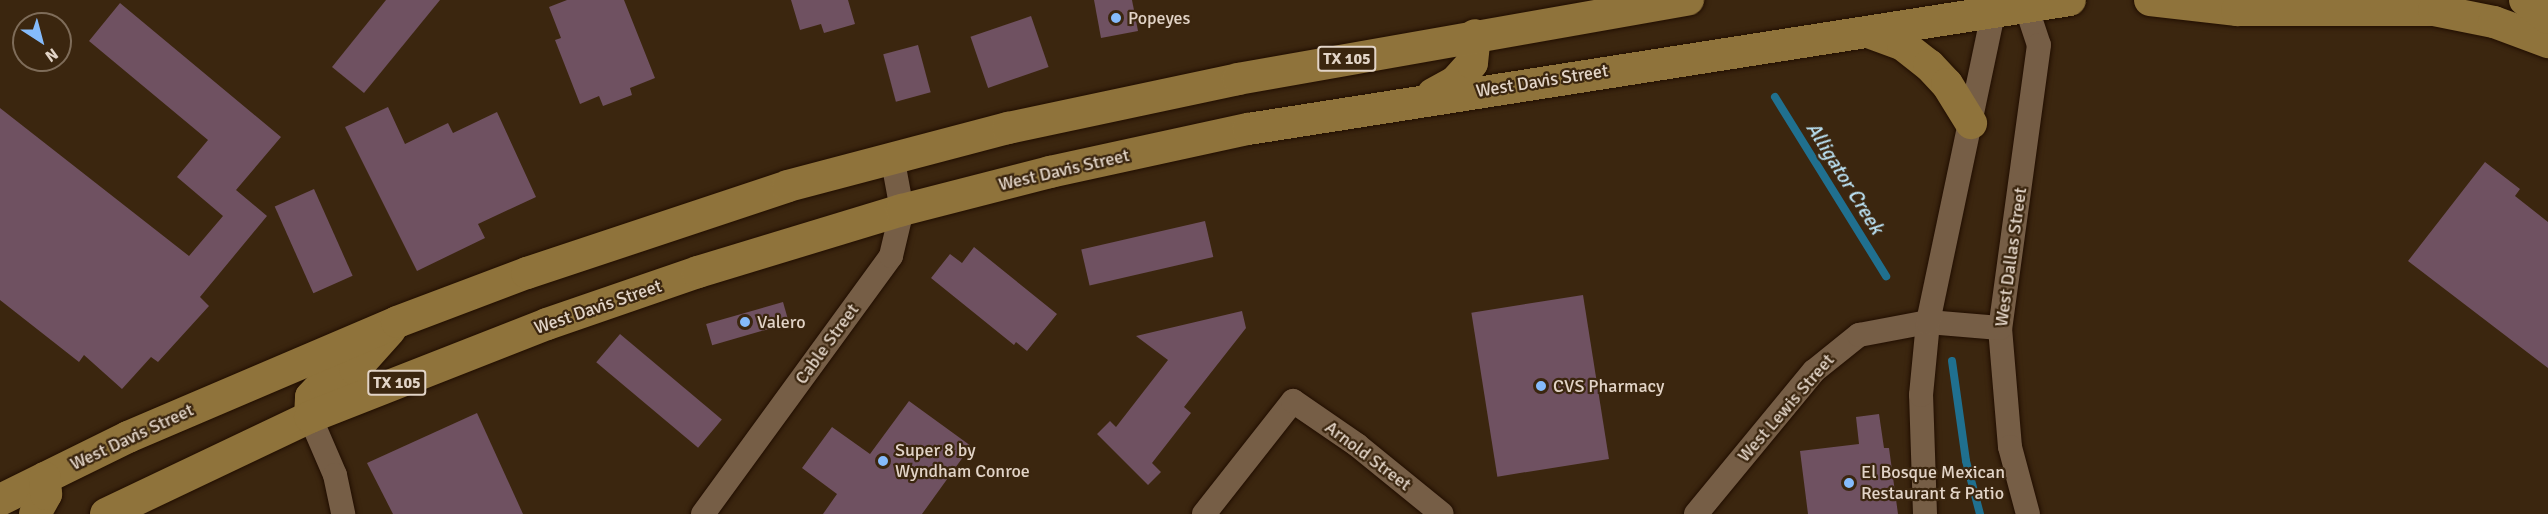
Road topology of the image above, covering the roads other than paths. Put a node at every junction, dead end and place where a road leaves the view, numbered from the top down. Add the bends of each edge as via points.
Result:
1 (1688, 0) edge
2 (2070, 0) edge
3 (2150, 0) edge
4 (2525, 0) edge
5 (2010, 5) edge
6 (2548, 18) edge
7 (1868, 32) junction
8 (1475, 35) junction
9 (2548, 42) edge
10 (1424, 99) junction
11 (1971, 123) junction
12 (891, 156) junction
13 (902, 210) junction
14 (397, 322) junction
15 (1928, 322) junction
16 (2000, 328) junction
17 (310, 417) junction
18 (45, 478) junction
19 (0, 500) edge
20 (35, 514) edge
21 (106, 514) edge
22 (343, 514) edge
23 (703, 514) edge
24 (1204, 514) edge
25 (1442, 514) edge
26 (1696, 514) edge
27 (1925, 514) edge
28 (2028, 514) edge

1 - 8 main road, West Davis Street / TX 105
2 - 5 main road, West Davis Street / TX 105
3 - 9 main road via 2237,10 2434,10 2494,22
4 - 6 main road
5 - 7 main road, West Davis Street / TX 105
5 - 11 street
5 - 16 street, West Dallas Street via 2039,45
7 - 10 main road, West Davis Street / TX 105
7 - 11 main road via 1903,45 1929,64 1947,84
8 - 10 main road via 1472,63 1455,82
8 - 12 main road, West Davis Street / TX 105 via 1238,79
10 - 13 main road, West Davis Street / TX 105 via 1238,131 1050,172
11 - 15 street
12 - 13 street, Cable Street
12 - 14 main road, West Davis Street / TX 105 via 663,226
13 - 17 main road, West Davis Street / TX 105 via 698,272 547,324
13 - 23 street, Cable Street via 891,256
14 - 17 main road via 355,369 324,383 311,397
14 - 18 main road, West Davis Street / TX 105 via 128,437
15 - 16 street, West Lewis Street
15 - 26 street, West Lewis Street via 1858,335 1837,349 1814,371
15 - 27 street via 1920,395
16 - 28 street, West Dallas Street via 2010,447
17 - 21 main road, West Davis Street / TX 105
17 - 22 street via 335,475
18 - 19 main road, West Davis Street / TX 105
18 - 20 main road via 46,494
24 - 25 street, Arnold Street via 1293,401 1357,445

